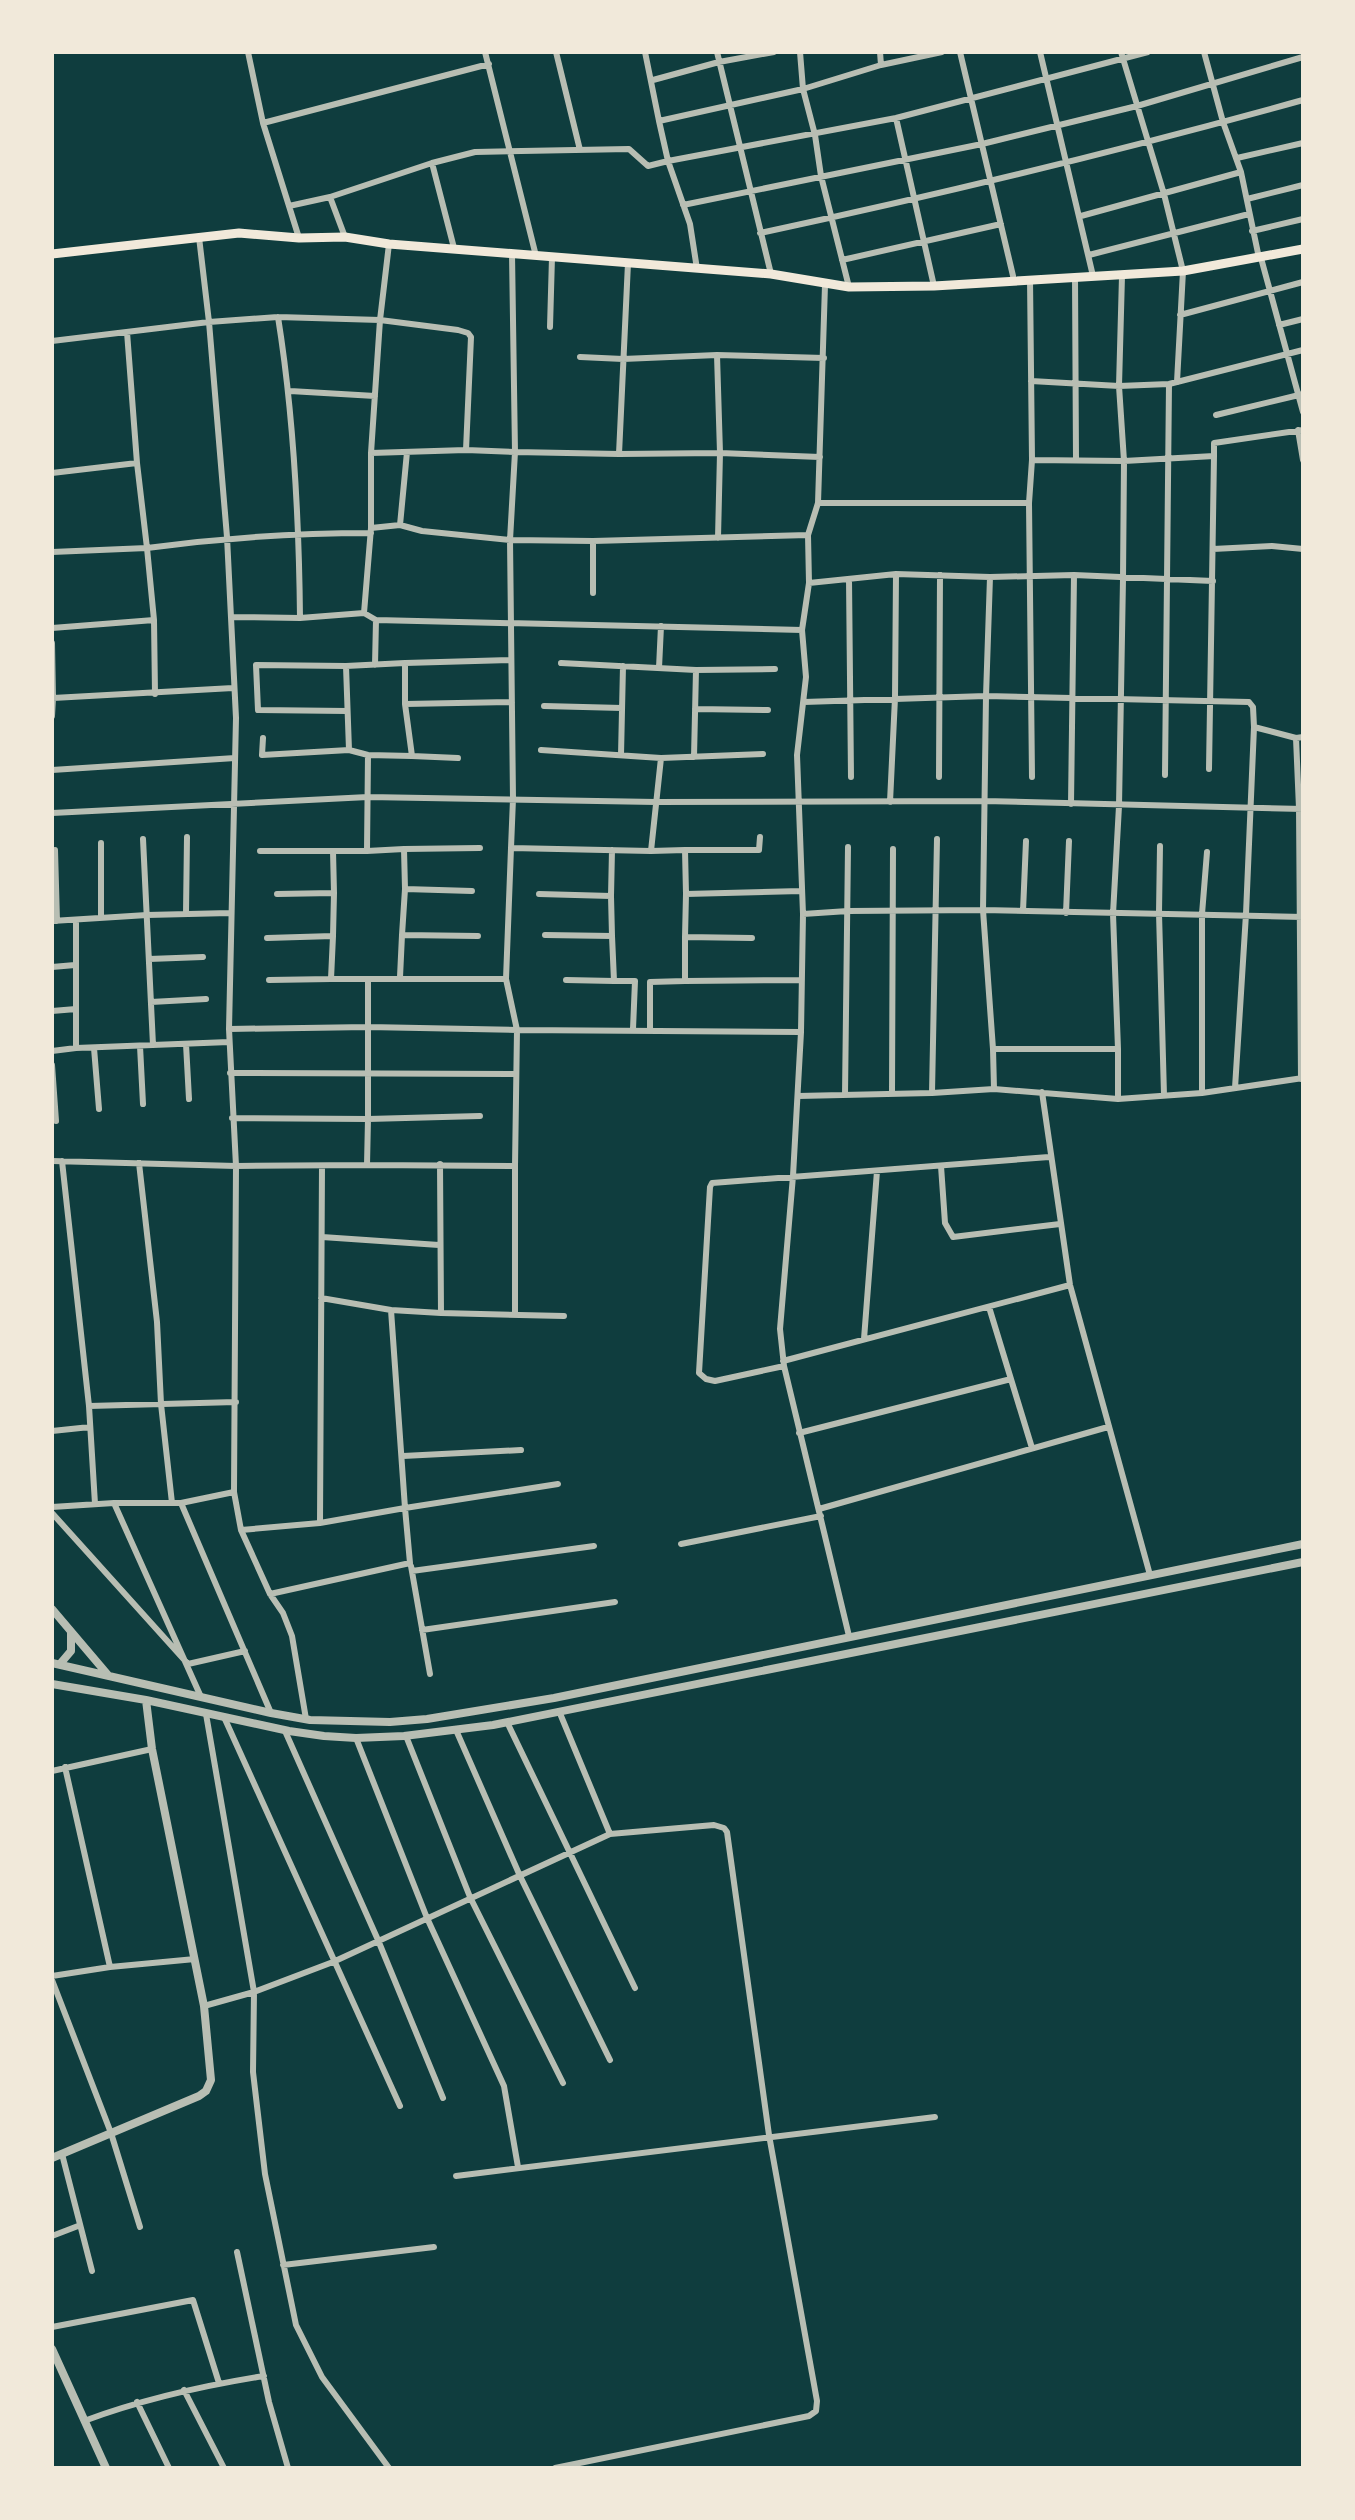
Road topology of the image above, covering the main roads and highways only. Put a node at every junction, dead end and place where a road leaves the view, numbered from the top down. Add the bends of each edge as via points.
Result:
1 (1303, 249) edge
2 (52, 254) edge

1 - 2 main road via 1183,271 849,287 771,274 345,237 239,233

